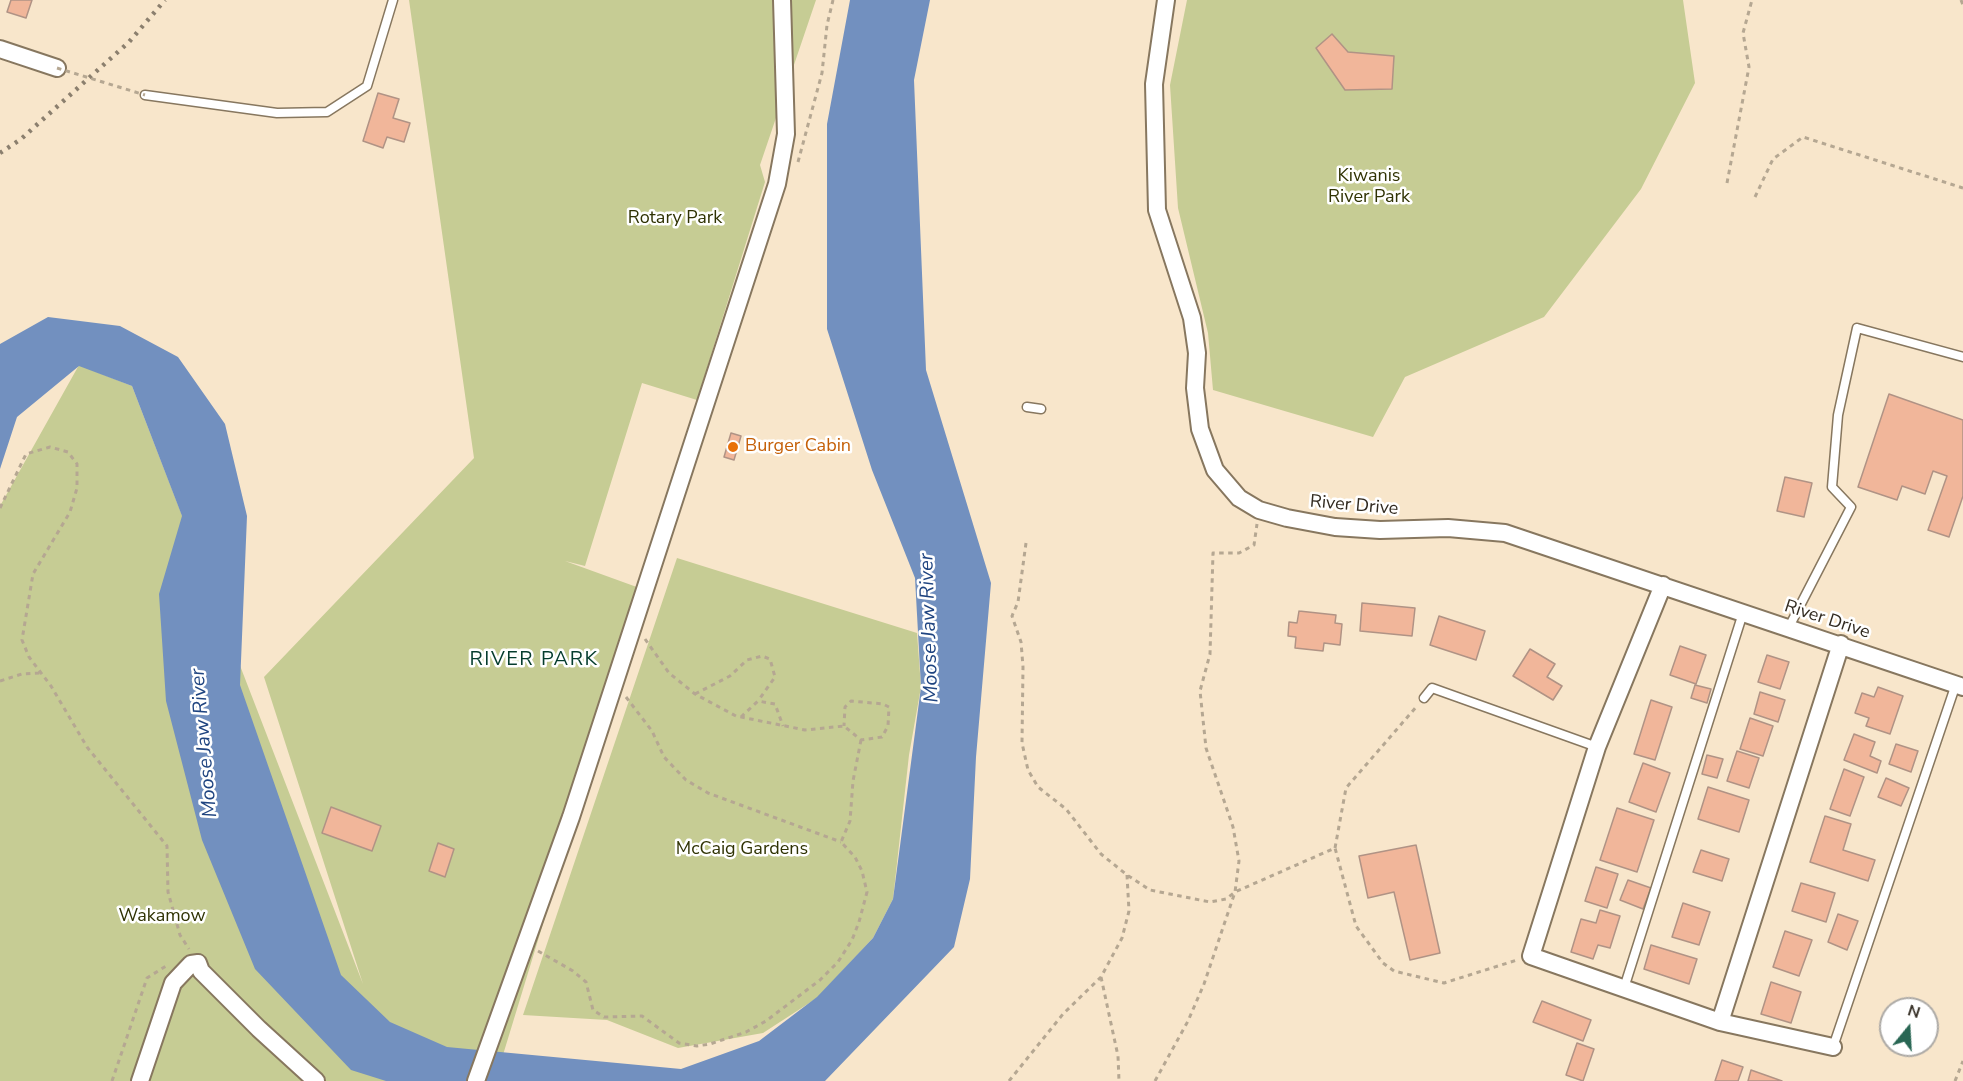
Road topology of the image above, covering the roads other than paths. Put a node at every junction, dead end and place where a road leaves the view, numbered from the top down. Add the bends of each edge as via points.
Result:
1 (393, 0) edge
2 (782, 0) edge
3 (1166, 0) edge
4 (0, 50) edge
5 (57, 68) road end
6 (144, 95) road end
7 (1963, 357) edge
8 (1027, 407) dead end
9 (1041, 409) dead end
10 (1663, 585) junction
11 (1743, 613) junction
12 (1789, 627) junction
13 (1841, 644) junction
14 (1960, 685) edge
15 (1424, 698) road end
16 (1598, 747) junction
17 (1624, 988) junction
18 (1720, 1022) junction
19 (1833, 1047) joint
20 (140, 1081) edge
21 (316, 1081) edge
22 (476, 1081) edge

1 - 6 lane via 367,86 327,112 277,113
2 - 22 street via 786,134 777,184 571,817
3 - 10 street, River Drive via 1154,84 1157,210 1192,318 1200,429 1215,470 1239,498 1259,510 1287,518 1335,527 1448,528 1504,533
4 - 5 street
7 - 12 lane via 1857,328 1838,416 1832,487 1851,507
8 - 9 lane
10 - 11 street, River Drive
10 - 16 street
11 - 12 street, River Drive
11 - 17 lane
12 - 13 street, River Drive
13 - 14 street, River Drive
13 - 18 street
14 - 19 lane
15 - 16 lane via 1432,688
16 - 17 street via 1531,956
17 - 18 street
18 - 19 street
20 - 21 street via 173,983 194,964

